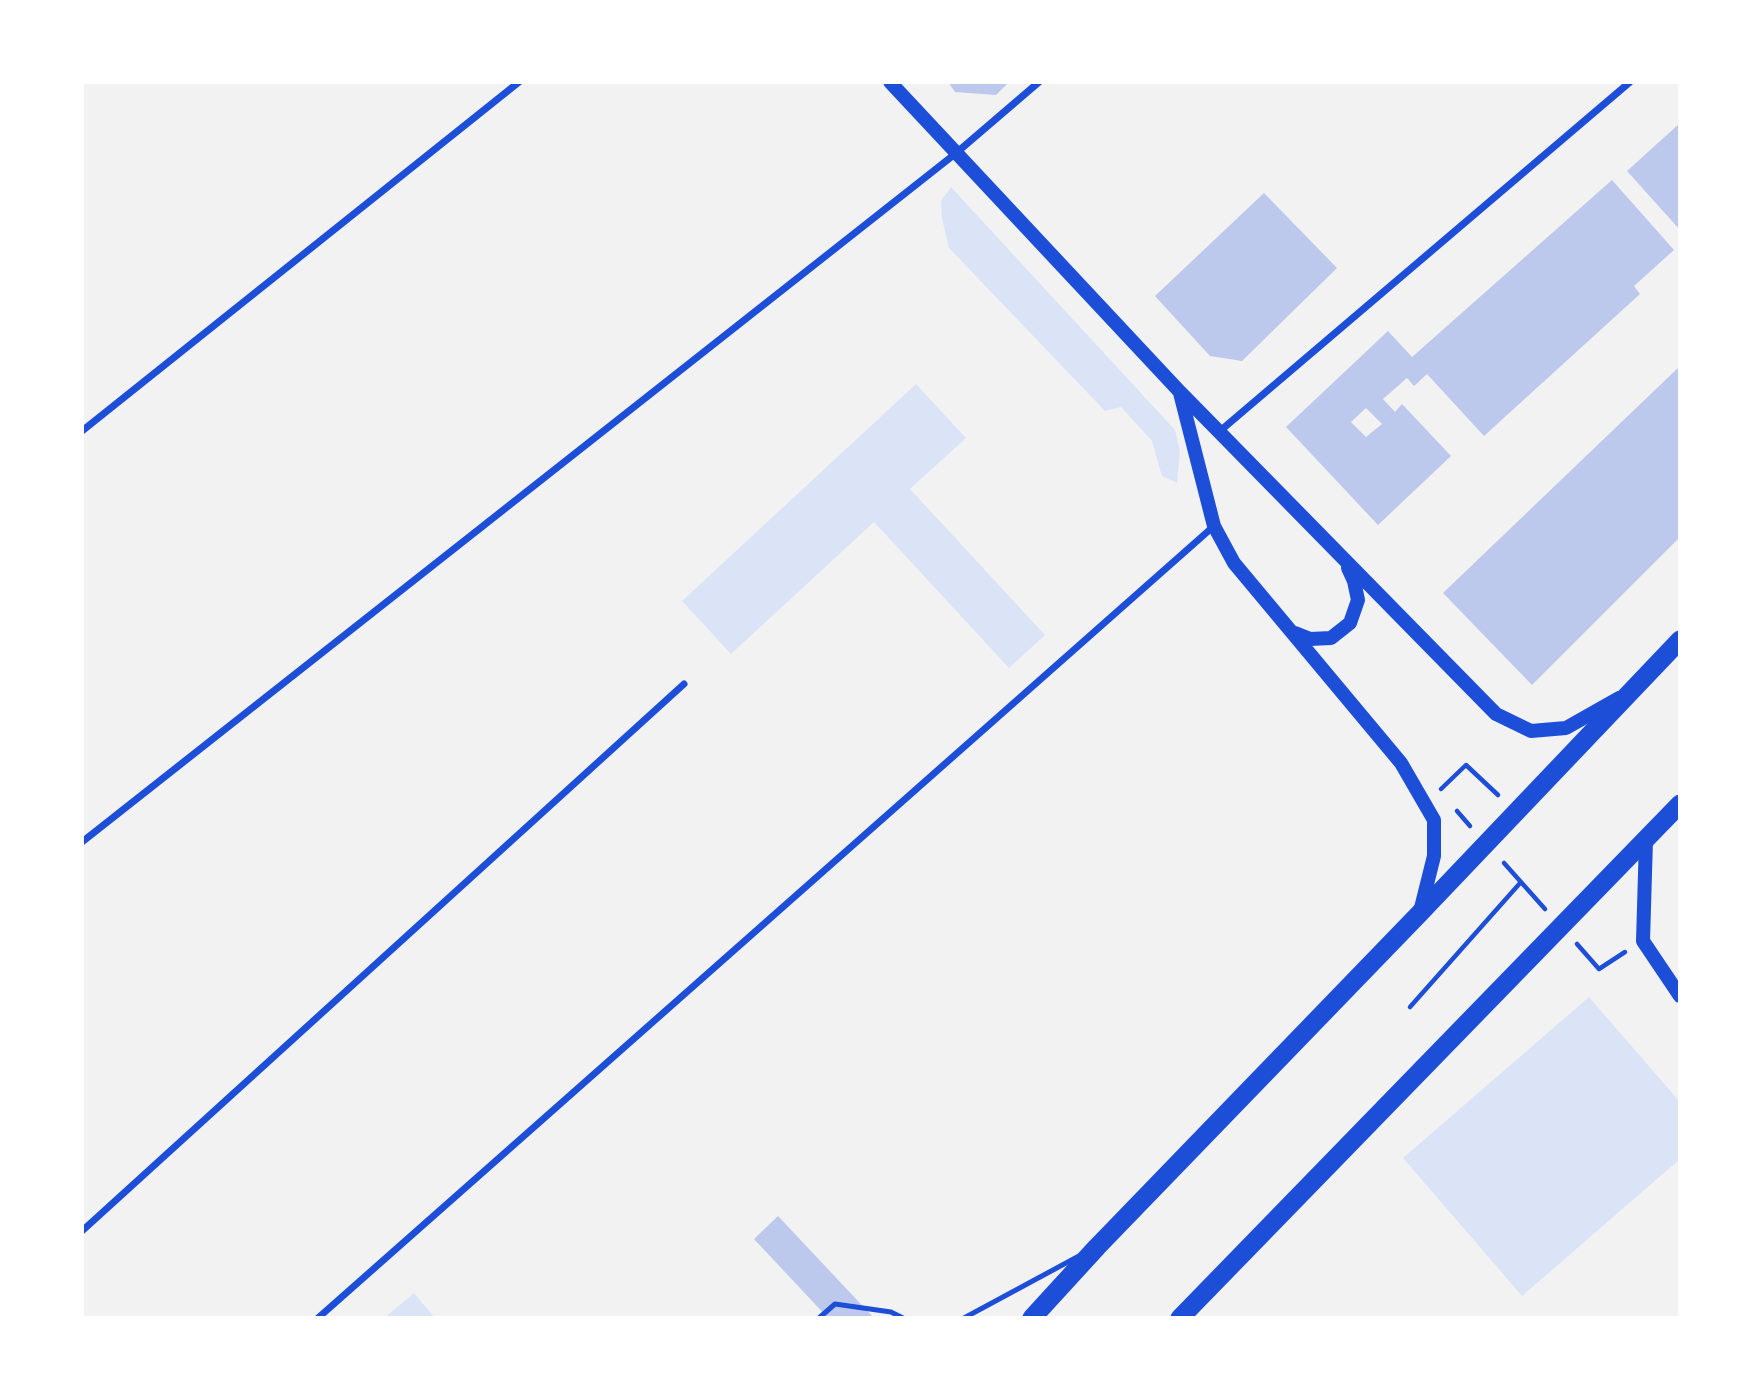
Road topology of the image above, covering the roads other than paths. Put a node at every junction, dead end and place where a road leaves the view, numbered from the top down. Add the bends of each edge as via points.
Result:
1 (519, 82) edge
2 (890, 82) edge
3 (1039, 82) edge
4 (1630, 82) edge
5 (956, 153) junction
6 (1180, 392) junction
7 (82, 431) edge
8 (1220, 431) junction
9 (1214, 526) junction
10 (1343, 557) junction
11 (1290, 631) junction
12 (1680, 640) edge
13 (684, 684) dead end
14 (1630, 692) junction
15 (1680, 804) edge
16 (1646, 840) junction
17 (82, 842) edge
18 (1420, 913) junction
19 (1680, 996) edge
20 (82, 1231) edge
21 (1097, 1247) junction
22 (318, 1318) edge
23 (819, 1318) edge
24 (903, 1318) edge
25 (964, 1318) edge
26 (1032, 1318) edge
27 (1180, 1318) edge

1 - 7 street
2 - 5 main road
3 - 5 street
4 - 8 street
5 - 6 main road
5 - 17 street
6 - 8 main road
6 - 9 main road
8 - 10 main road
9 - 11 main road via 1234,563
9 - 22 street
10 - 11 main road via 1358,600 1350,623 1331,638 1310,639
10 - 14 main road via 1496,714 1531,731 1566,728
11 - 18 main road via 1401,763 1434,820 1434,856
12 - 14 highway
13 - 20 street
14 - 18 highway
15 - 16 highway
16 - 19 main road via 1643,941
16 - 27 highway
18 - 21 highway
21 - 25 lane
21 - 26 highway
23 - 24 lane via 835,1304

